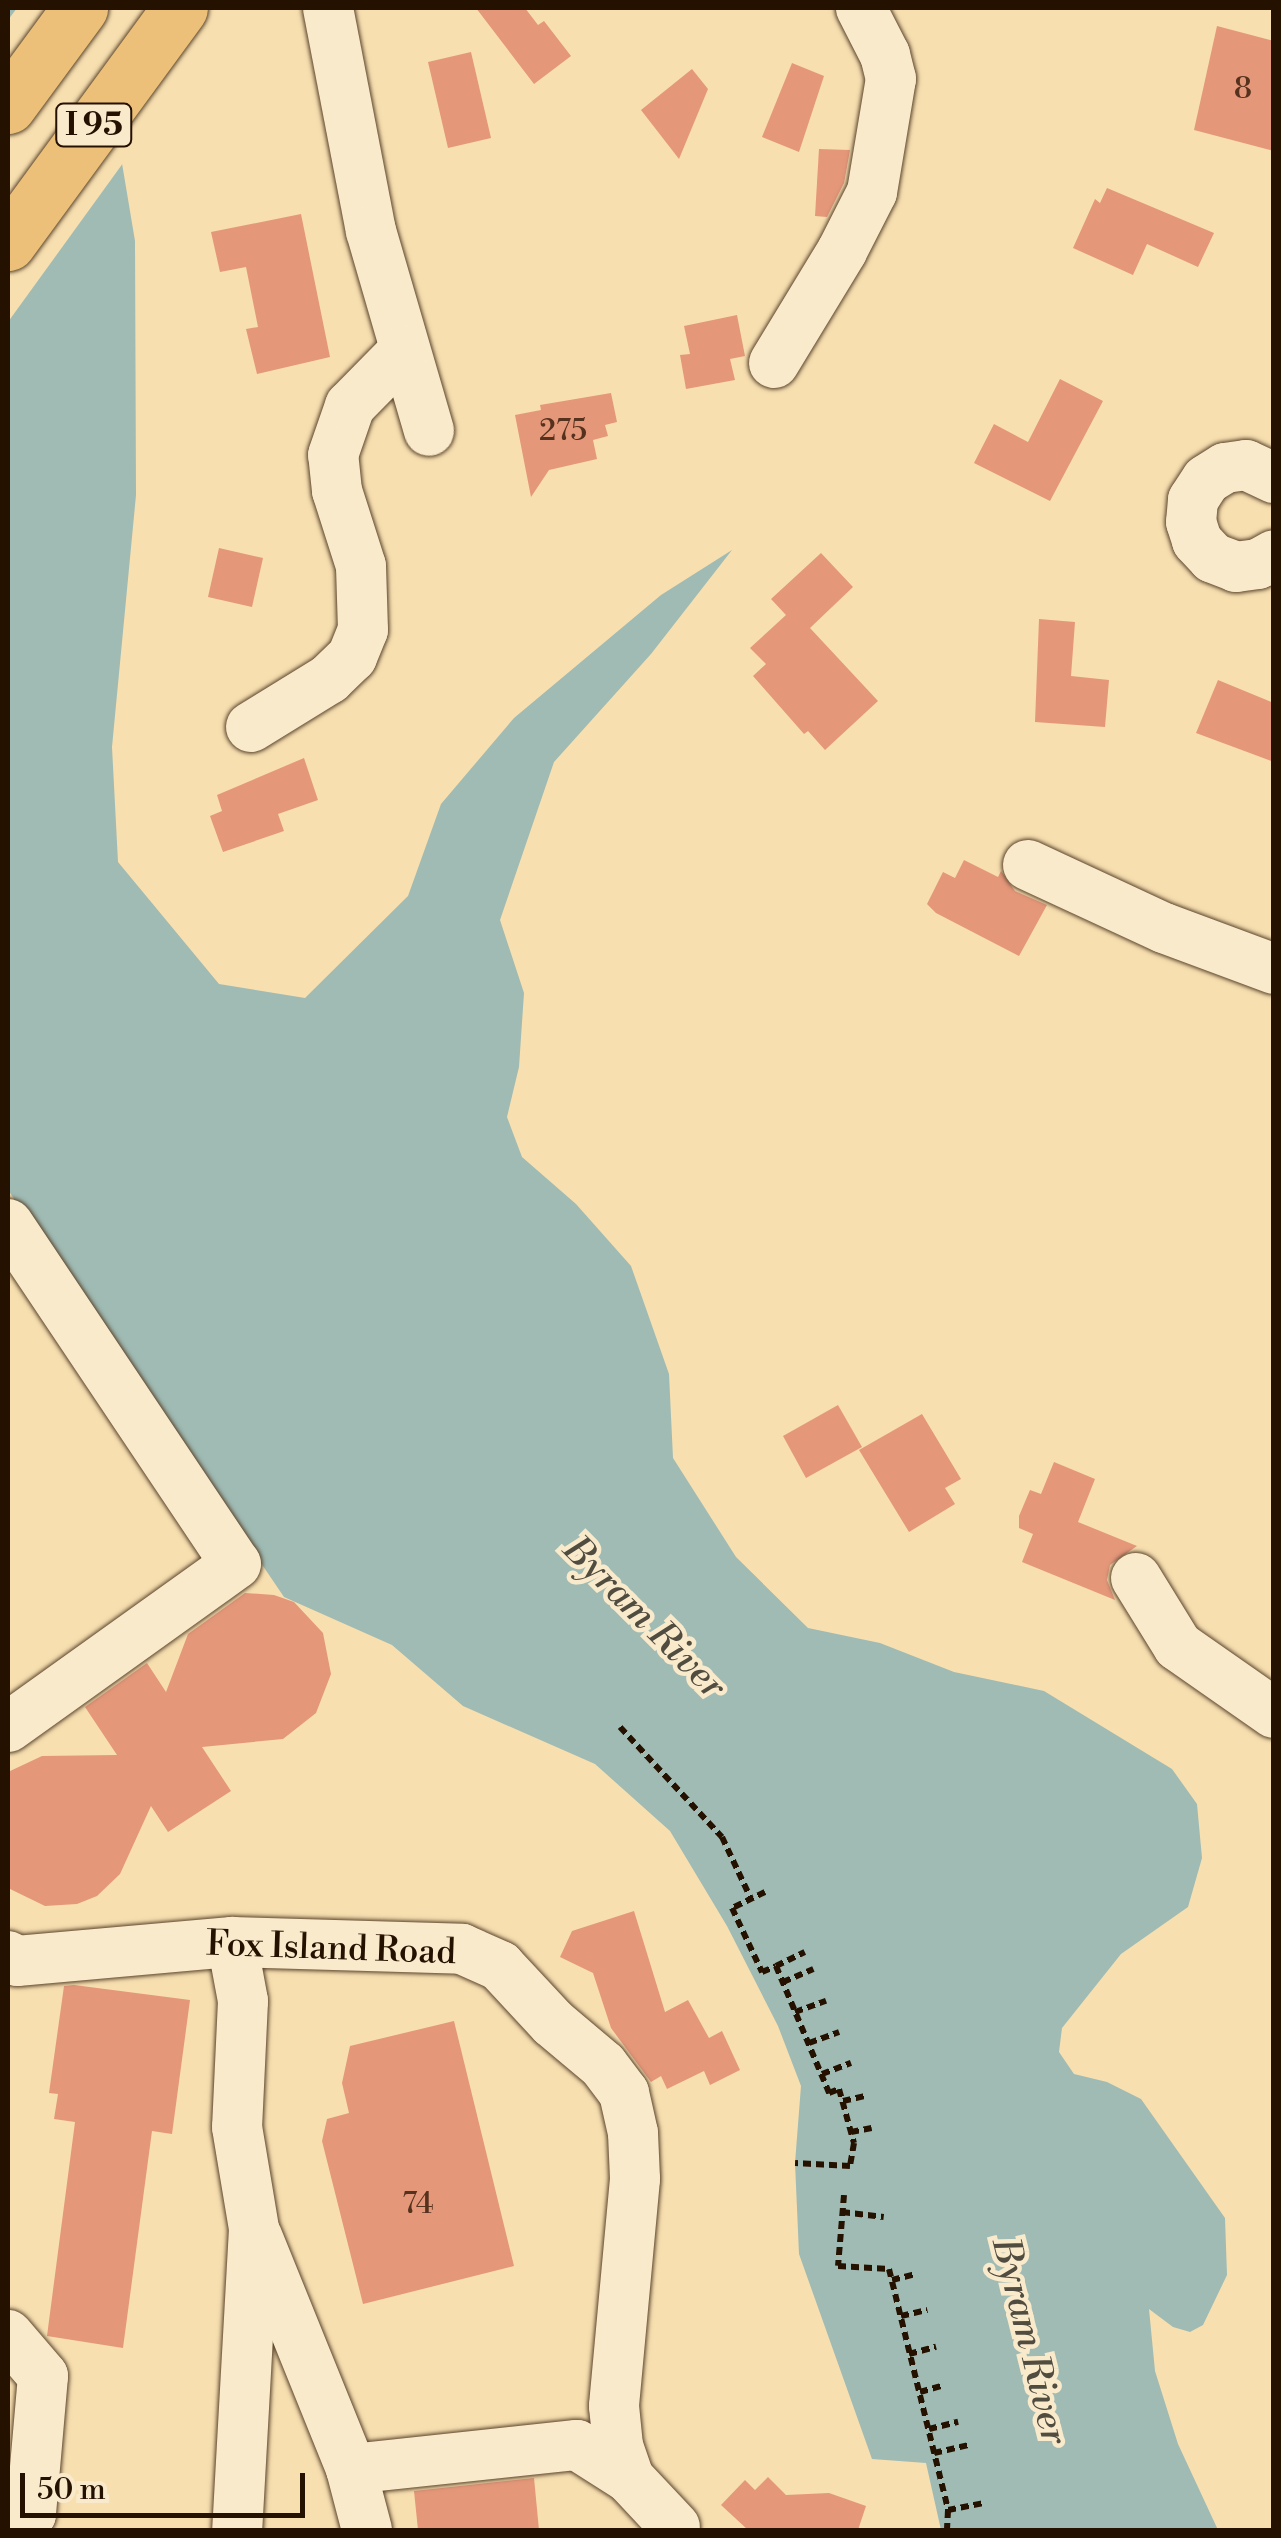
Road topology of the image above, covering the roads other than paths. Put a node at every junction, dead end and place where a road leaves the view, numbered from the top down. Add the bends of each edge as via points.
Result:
1 (80, 8) edge
2 (180, 8) edge
3 (861, 8) edge
4 (340, 14) edge
5 (8, 106) edge
6 (8, 243) edge
7 (405, 350) junction
8 (774, 363) dead end
9 (429, 431) dead end
10 (1274, 478) edge
11 (1274, 554) edge
12 (251, 726) dead end
13 (1028, 865) dead end
14 (1274, 969) edge
15 (8, 1224) edge
16 (1136, 1578) dead end
17 (1274, 1713) edge
18 (8, 1727) edge
19 (232, 1942) junction
20 (8, 1956) edge
21 (254, 2229) junction
22 (8, 2335) edge
23 (350, 2469) junction
24 (629, 2478) junction
25 (676, 2527) dead end
26 (20, 2530) edge
27 (237, 2530) edge
28 (367, 2530) edge

1 - 5 highway, I 95
2 - 6 highway, I 95
3 - 8 street via 891,79 872,192
4 - 7 street via 362,196
7 - 9 street
7 - 12 street via 350,406 333,455 361,566 363,630 352,656 329,679
10 - 11 street via 1246,465 1225,468 1193,500 1191,522 1213,558 1236,566
13 - 14 street via 1164,928
15 - 18 street via 236,1564
16 - 17 street via 1178,1646
19 - 20 street, Fox Island Road via 18,1961
19 - 21 street via 243,2001 236,2127
19 - 24 street, Fox Island Road via 462,1949 500,1966 624,2093 635,2179 614,2406
21 - 23 street
21 - 27 street
22 - 26 street via 43,2376 31,2514
23 - 24 street via 578,2445
23 - 28 street
24 - 25 street, Fox Island Road

